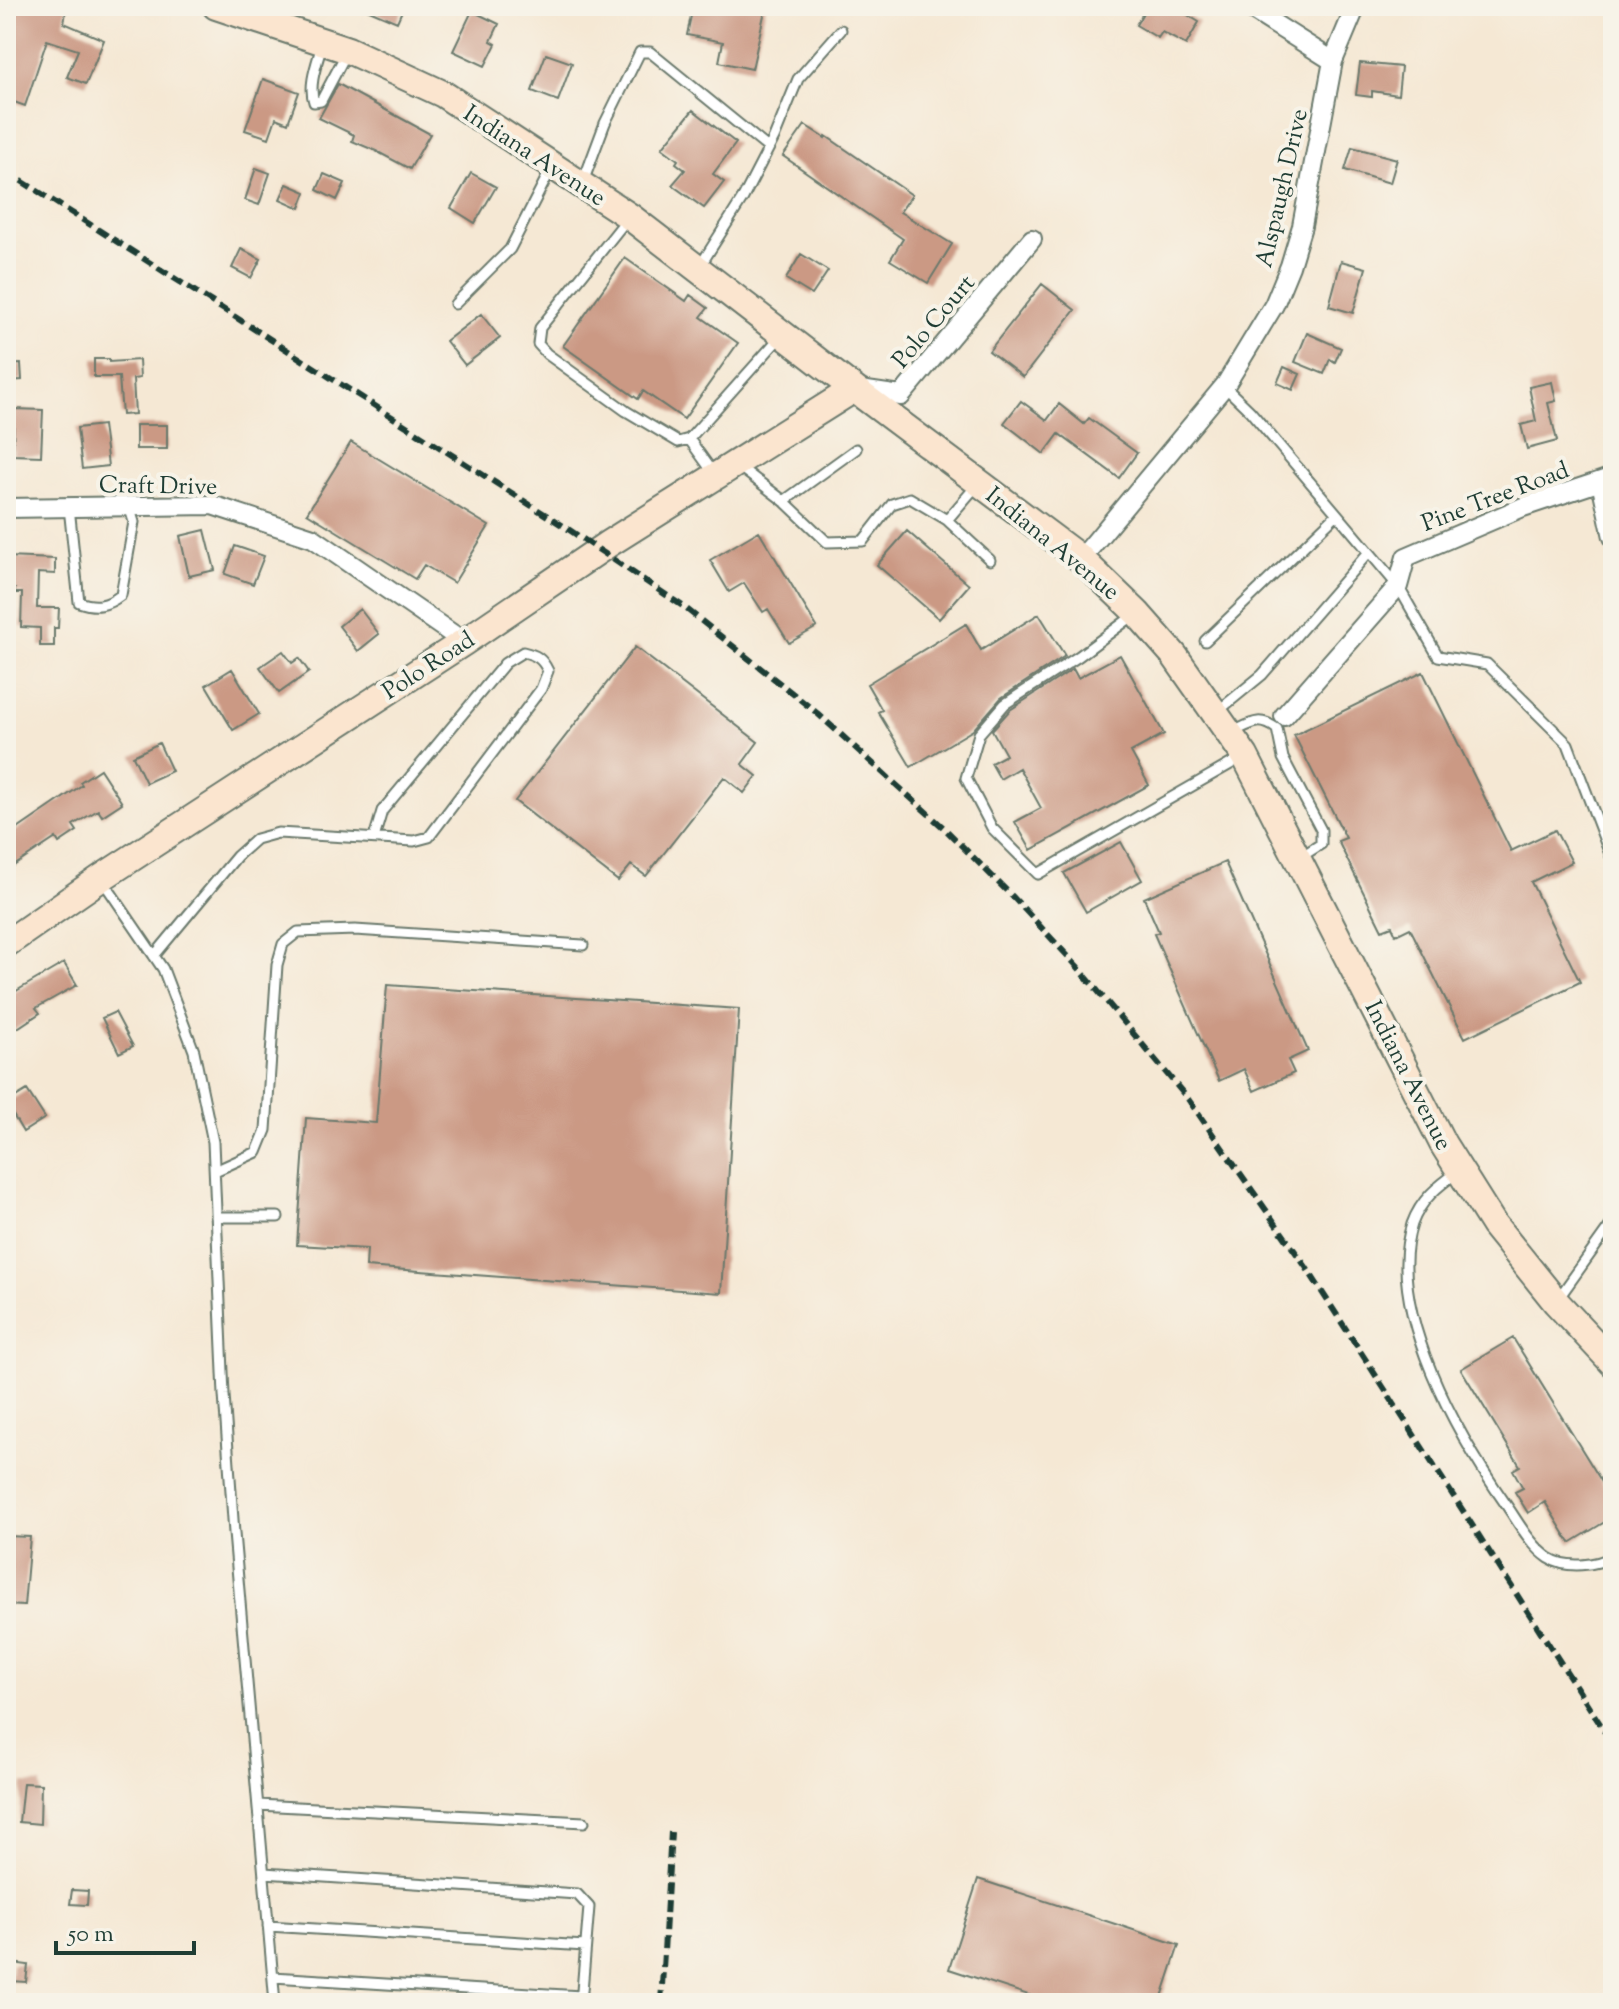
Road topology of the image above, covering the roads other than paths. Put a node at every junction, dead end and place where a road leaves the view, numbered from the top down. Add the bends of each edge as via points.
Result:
1 (216, 6) edge
2 (1246, 6) edge
3 (1356, 6) edge
4 (841, 30) dead end
5 (335, 46) junction
6 (1333, 61) junction
7 (768, 148) junction
8 (553, 166) junction
9 (582, 185) junction
10 (629, 216) junction
11 (1032, 239) dead end
12 (698, 269) junction
13 (455, 304) dead end
14 (783, 334) junction
15 (1224, 386) junction
16 (854, 389) junction
17 (689, 439) junction
18 (856, 449) dead end
19 (725, 469) junction
20 (1607, 479) edge
21 (979, 484) junction
22 (784, 501) junction
23 (129, 506) junction
24 (69, 507) junction
25 (6, 508) edge
26 (1336, 515) junction
27 (947, 520) junction
28 (1613, 537) edge
29 (1369, 552) junction
30 (1081, 559) junction
31 (990, 560) dead end
32 (1398, 586) junction
33 (1137, 613) junction
34 (1205, 641) dead end
35 (464, 642) junction
36 (1284, 716) dead end
37 (1223, 723) junction
38 (1245, 756) junction
39 (374, 838) junction
40 (1299, 858) junction
41 (1613, 862) edge
42 (101, 878) junction
43 (6, 944) edge
44 (583, 945) dead end
45 (154, 956) junction
46 (1460, 1170) junction
47 (215, 1171) junction
48 (216, 1217) junction
49 (278, 1217) dead end
50 (1613, 1222) edge
51 (1556, 1302) junction
52 (1613, 1363) edge
53 (1613, 1556) edge
54 (258, 1805) junction
55 (584, 1822) dead end
56 (264, 1873) junction
57 (268, 1926) junction
58 (585, 1946) junction
59 (273, 1977) junction
60 (581, 1999) edge
61 (275, 2003) edge

1 - 5 main road, Indiana Avenue
2 - 6 street
3 - 6 street, Alspaugh Drive
4 - 7 lane via 798,79
5 - 5 lane via 315,73 314,102 327,93
5 - 8 main road, Indiana Avenue via 443,94
6 - 15 street, Alspaugh Drive via 1290,266 1254,342
7 - 9 lane via 650,52 640,52
7 - 12 lane
8 - 9 main road, Indiana Avenue
8 - 13 lane via 510,249
9 - 10 main road, Indiana Avenue
10 - 12 main road, Indiana Avenue
10 - 17 lane via 540,328 538,344 626,411 678,442
11 - 16 street, Polo Court via 901,396
12 - 14 main road, Indiana Avenue
14 - 16 main road, Indiana Avenue
14 - 17 lane
15 - 26 lane
15 - 30 street, Alspaugh Drive
16 - 19 main road, Polo Road
16 - 21 main road, Indiana Avenue
17 - 19 lane
18 - 22 lane
19 - 22 lane
19 - 35 main road, Polo Road
20 - 28 street
20 - 32 street, Pine Tree Road via 1523,507 1406,557
21 - 27 lane
21 - 30 main road, Indiana Avenue
22 - 27 lane via 827,542 863,541 892,504 910,498
23 - 24 street, Craft Drive
23 - 24 lane via 134,522 121,595 91,607 79,602
23 - 35 street, Craft Drive via 212,505 313,538
24 - 25 street, Craft Drive
26 - 29 lane
26 - 34 lane
27 - 31 lane
29 - 32 lane
29 - 37 lane
30 - 33 main road, Indiana Avenue
32 - 36 street, Pine Tree Road
32 - 41 lane via 1438,656 1487,664 1568,744
33 - 37 main road, Indiana Avenue
33 - 38 lane via 1005,704 979,734 966,778 992,828 1038,874
35 - 42 main road, Polo Road
37 - 38 main road, Indiana Avenue
37 - 40 lane via 1259,720 1277,729 1283,758 1321,830 1321,844
38 - 40 main road, Indiana Avenue
39 - 39 lane via 429,837 541,689 548,671 536,654 523,652 505,663 382,811
39 - 45 lane via 278,833 256,839
40 - 46 main road, Indiana Avenue
42 - 43 main road, Polo Road
42 - 45 lane
44 - 47 lane via 355,930 298,932 283,944 277,965 266,1130 257,1152
45 - 47 lane via 194,1051
46 - 51 main road, Indiana Avenue via 1494,1225
46 - 53 lane via 1431,1191 1408,1241 1410,1298 1423,1351 1461,1433 1544,1554 1586,1565
47 - 48 lane
48 - 49 lane
48 - 54 lane via 232,1502
50 - 51 lane
51 - 52 main road, Indiana Avenue
54 - 55 lane
54 - 56 lane
56 - 57 lane
56 - 58 lane via 577,1894 589,1907
57 - 58 lane
57 - 59 lane
58 - 60 lane
59 - 60 lane
59 - 61 lane

